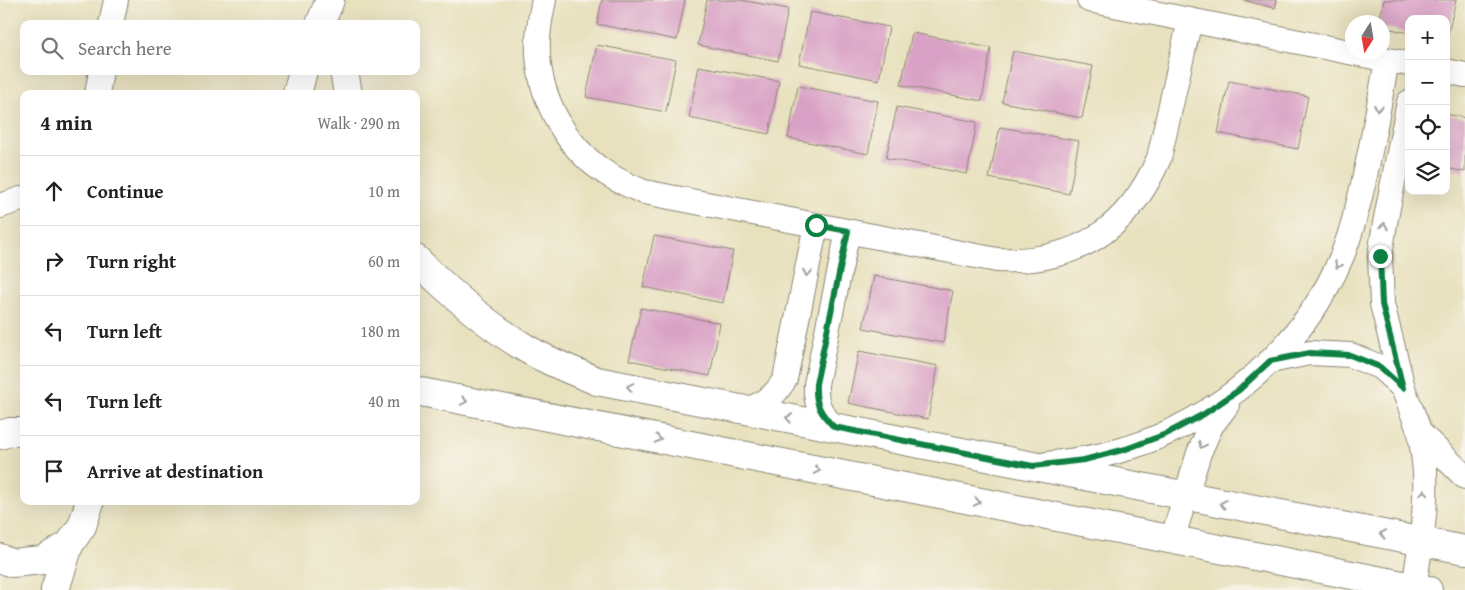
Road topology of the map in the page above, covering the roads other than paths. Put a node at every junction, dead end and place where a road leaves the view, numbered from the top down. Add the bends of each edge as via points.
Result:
1 (116, 0) edge
2 (330, 0) edge
3 (337, 0) edge
4 (544, 0) edge
5 (1089, 0) edge
6 (112, 20) edge
7 (322, 20) edge
8 (338, 20) edge
9 (1190, 20) junction
10 (1398, 62) edge
11 (1450, 72) edge
12 (101, 75) edge
13 (302, 75) edge
14 (345, 75) edge
15 (1465, 75) edge
16 (98, 90) edge
17 (298, 90) edge
18 (347, 90) edge
19 (1408, 105) edge
20 (20, 199) edge
21 (0, 206) edge
22 (816, 225) junction
23 (848, 231) junction
24 (420, 263) edge
25 (1270, 361) junction
26 (1403, 388) junction
27 (1239, 390) junction
28 (420, 392) edge
29 (745, 410) junction
30 (834, 427) junction
31 (1420, 433) junction
32 (1033, 466) junction
33 (1465, 477) edge
34 (1185, 496) junction
35 (88, 505) edge
36 (1172, 540) junction
37 (1422, 541) junction
38 (69, 544) junction
39 (1465, 550) edge
40 (0, 558) edge
41 (1420, 589) edge
42 (54, 590) edge

1 - 6 street
2 - 7 street
3 - 8 street
4 - 22 street via 538,39 541,78 565,133 592,162 644,192
5 - 9 street
9 - 10 street
9 - 23 street via 1159,158 1151,177 1129,210 1098,236 1060,254 1018,261 997,260
10 -> 25 street via 1342,256 1299,329
11 - 15 street
12 - 16 street
13 - 17 street
14 - 18 street
26 -> 19 street via 1382,304 1380,256
20 - 21 street
22 - 23 street
22 -> 29 street via 785,379 768,401
23 - 30 street via 815,396 825,418
29 -> 24 street via 597,381 562,366 528,350 496,329
25 - 26 street via 1310,353 1350,355 1380,367
25 - 27 street
26 - 31 street
27 - 32 street via 1166,434 1126,449 1084,460
27 -> 34 street via 1211,426
28 -> 36 street
30 -> 29 street
30 - 32 street
31 - 33 street
37 -> 31 street via 1425,473
32 - 34 street
34 - 36 street
37 -> 34 street
35 - 38 street via 82,526
36 - 41 street
37 - 39 street
37 - 41 street
38 - 40 street via 43,560 12,563
38 - 42 street

